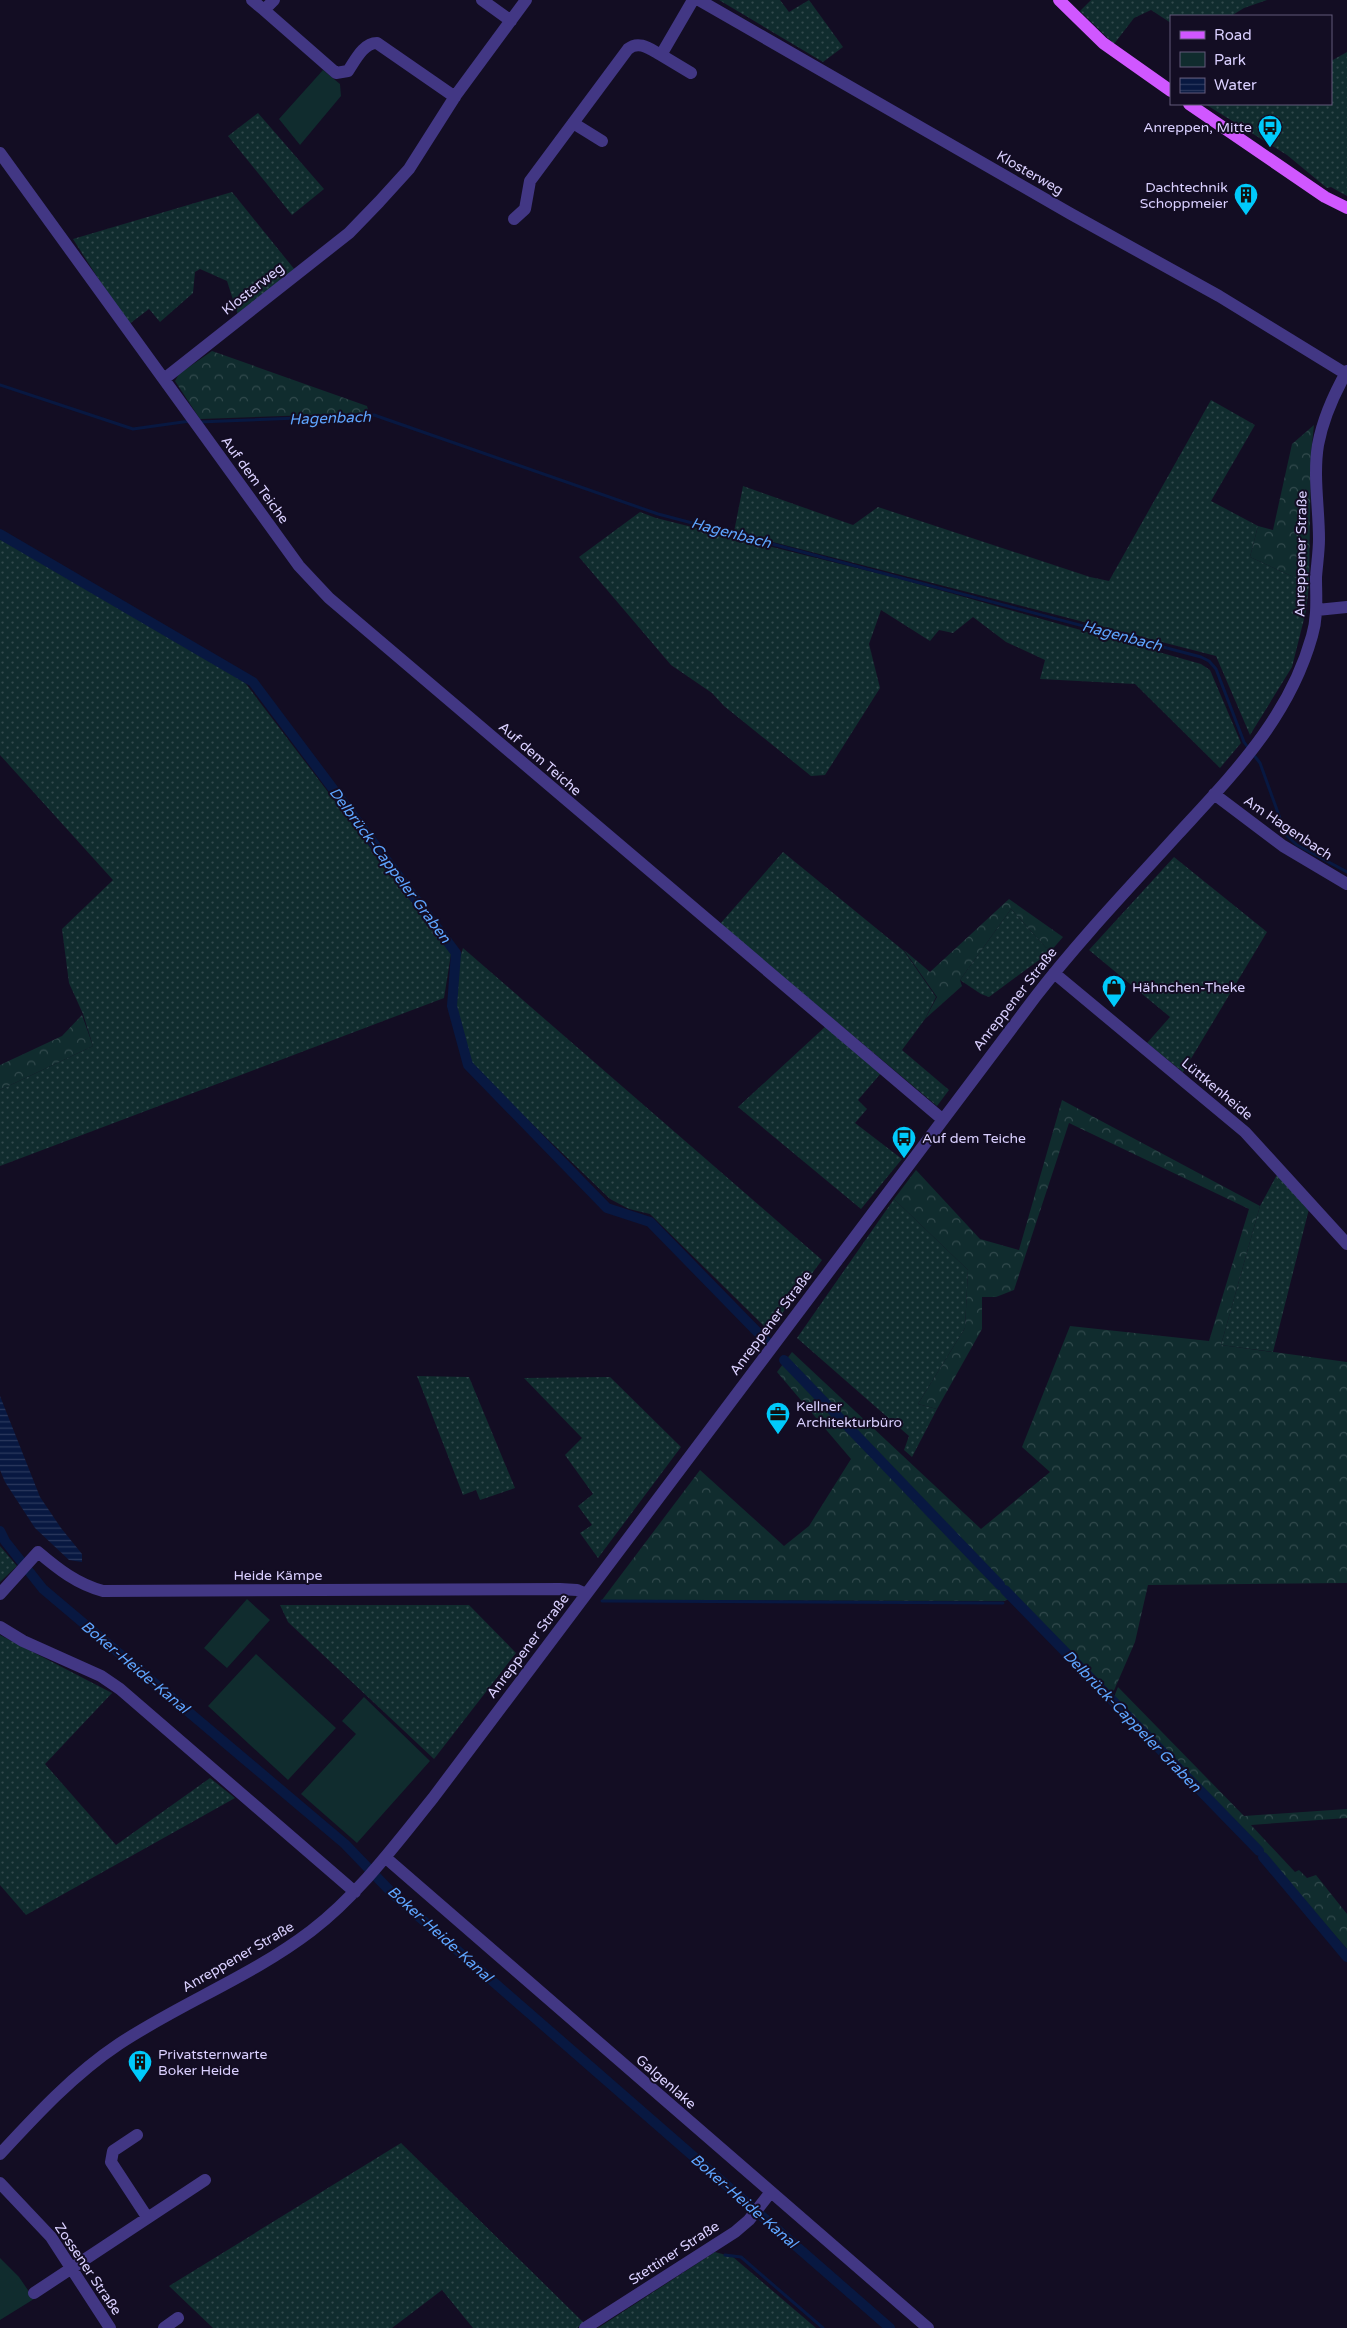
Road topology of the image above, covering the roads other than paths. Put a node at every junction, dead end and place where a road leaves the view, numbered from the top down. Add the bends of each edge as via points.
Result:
1 (252, 0) edge
2 (274, 0) edge
3 (482, 0) edge
4 (526, 0) edge
5 (694, 0) edge
6 (698, 0) edge
7 (1059, 0) edge
8 (264, 10) junction
9 (511, 21) junction
10 (661, 55) junction
11 (691, 73) dead end
12 (1170, 90) edge
13 (455, 97) junction
14 (1189, 105) edge
15 (574, 123) junction
16 (602, 141) dead end
17 (0, 153) edge
18 (1347, 208) edge
19 (514, 219) dead end
20 (1346, 372) edge
21 (164, 379) junction
22 (1347, 606) edge
23 (1318, 610) junction
24 (1214, 794) junction
25 (1347, 884) edge
26 (1054, 972) junction
27 (942, 1119) junction
28 (1347, 1244) edge
29 (0, 1594) edge
30 (586, 1594) junction
31 (0, 1627) edge
32 (386, 1858) junction
33 (355, 1892) junction
34 (137, 2135) dead end
35 (0, 2154) edge
36 (205, 2180) dead end
37 (0, 2183) edge
38 (767, 2197) junction
39 (147, 2217) junction
40 (72, 2267) junction
41 (34, 2293) dead end
42 (178, 2318) dead end
43 (110, 2328) edge
44 (164, 2328) edge
45 (585, 2328) edge
46 (928, 2328) edge

1 - 8 street
2 - 8 street
3 - 9 street
4 - 9 street, Klosterweg
5 - 10 street
6 - 20 street, Klosterweg via 1220,296
7 - 12 main road via 1103,43
8 - 13 street via 336,72 348,71 366,46 377,43
9 - 13 street, Klosterweg
10 - 11 street
10 - 15 street via 644,46 631,47
13 - 21 street, Klosterweg via 409,169 349,233
14 - 18 main road via 1325,197
15 - 16 street
15 - 19 street via 530,181 525,209
17 - 21 street
20 - 23 street, Anreppener Straße via 1328,408 1316,461
21 - 27 street, Auf dem Teiche via 298,566 329,598
22 - 23 street
23 - 24 street, Anreppener Straße via 1313,636 1287,701 1261,740
24 - 25 street, Am Hagenbach via 1283,846
24 - 26 street, Anreppener Straße
26 - 27 street, Anreppener Straße
26 - 28 street, Lüttkenheide via 1245,1132
27 - 30 street, Anreppener Straße
29 - 30 street, Heide Kämpe via 38,1552 66,1575 103,1591 560,1589
30 - 32 street, Anreppener Straße
31 - 33 street via 23,1642 101,1676 120,1689
32 - 33 street, Anreppener Straße
32 - 38 street, Galgenlake
33 - 35 street, Anreppener Straße via 287,1948 103,2055 72,2080
34 - 39 street via 112,2151 111,2162
36 - 39 street
37 - 40 street, Zossener Straße via 51,2238
38 - 45 street, Stettiner Straße via 735,2232
38 - 46 street, Galgenlake
39 - 40 street
40 - 41 street
40 - 43 street, Zossener Straße
42 - 44 street

